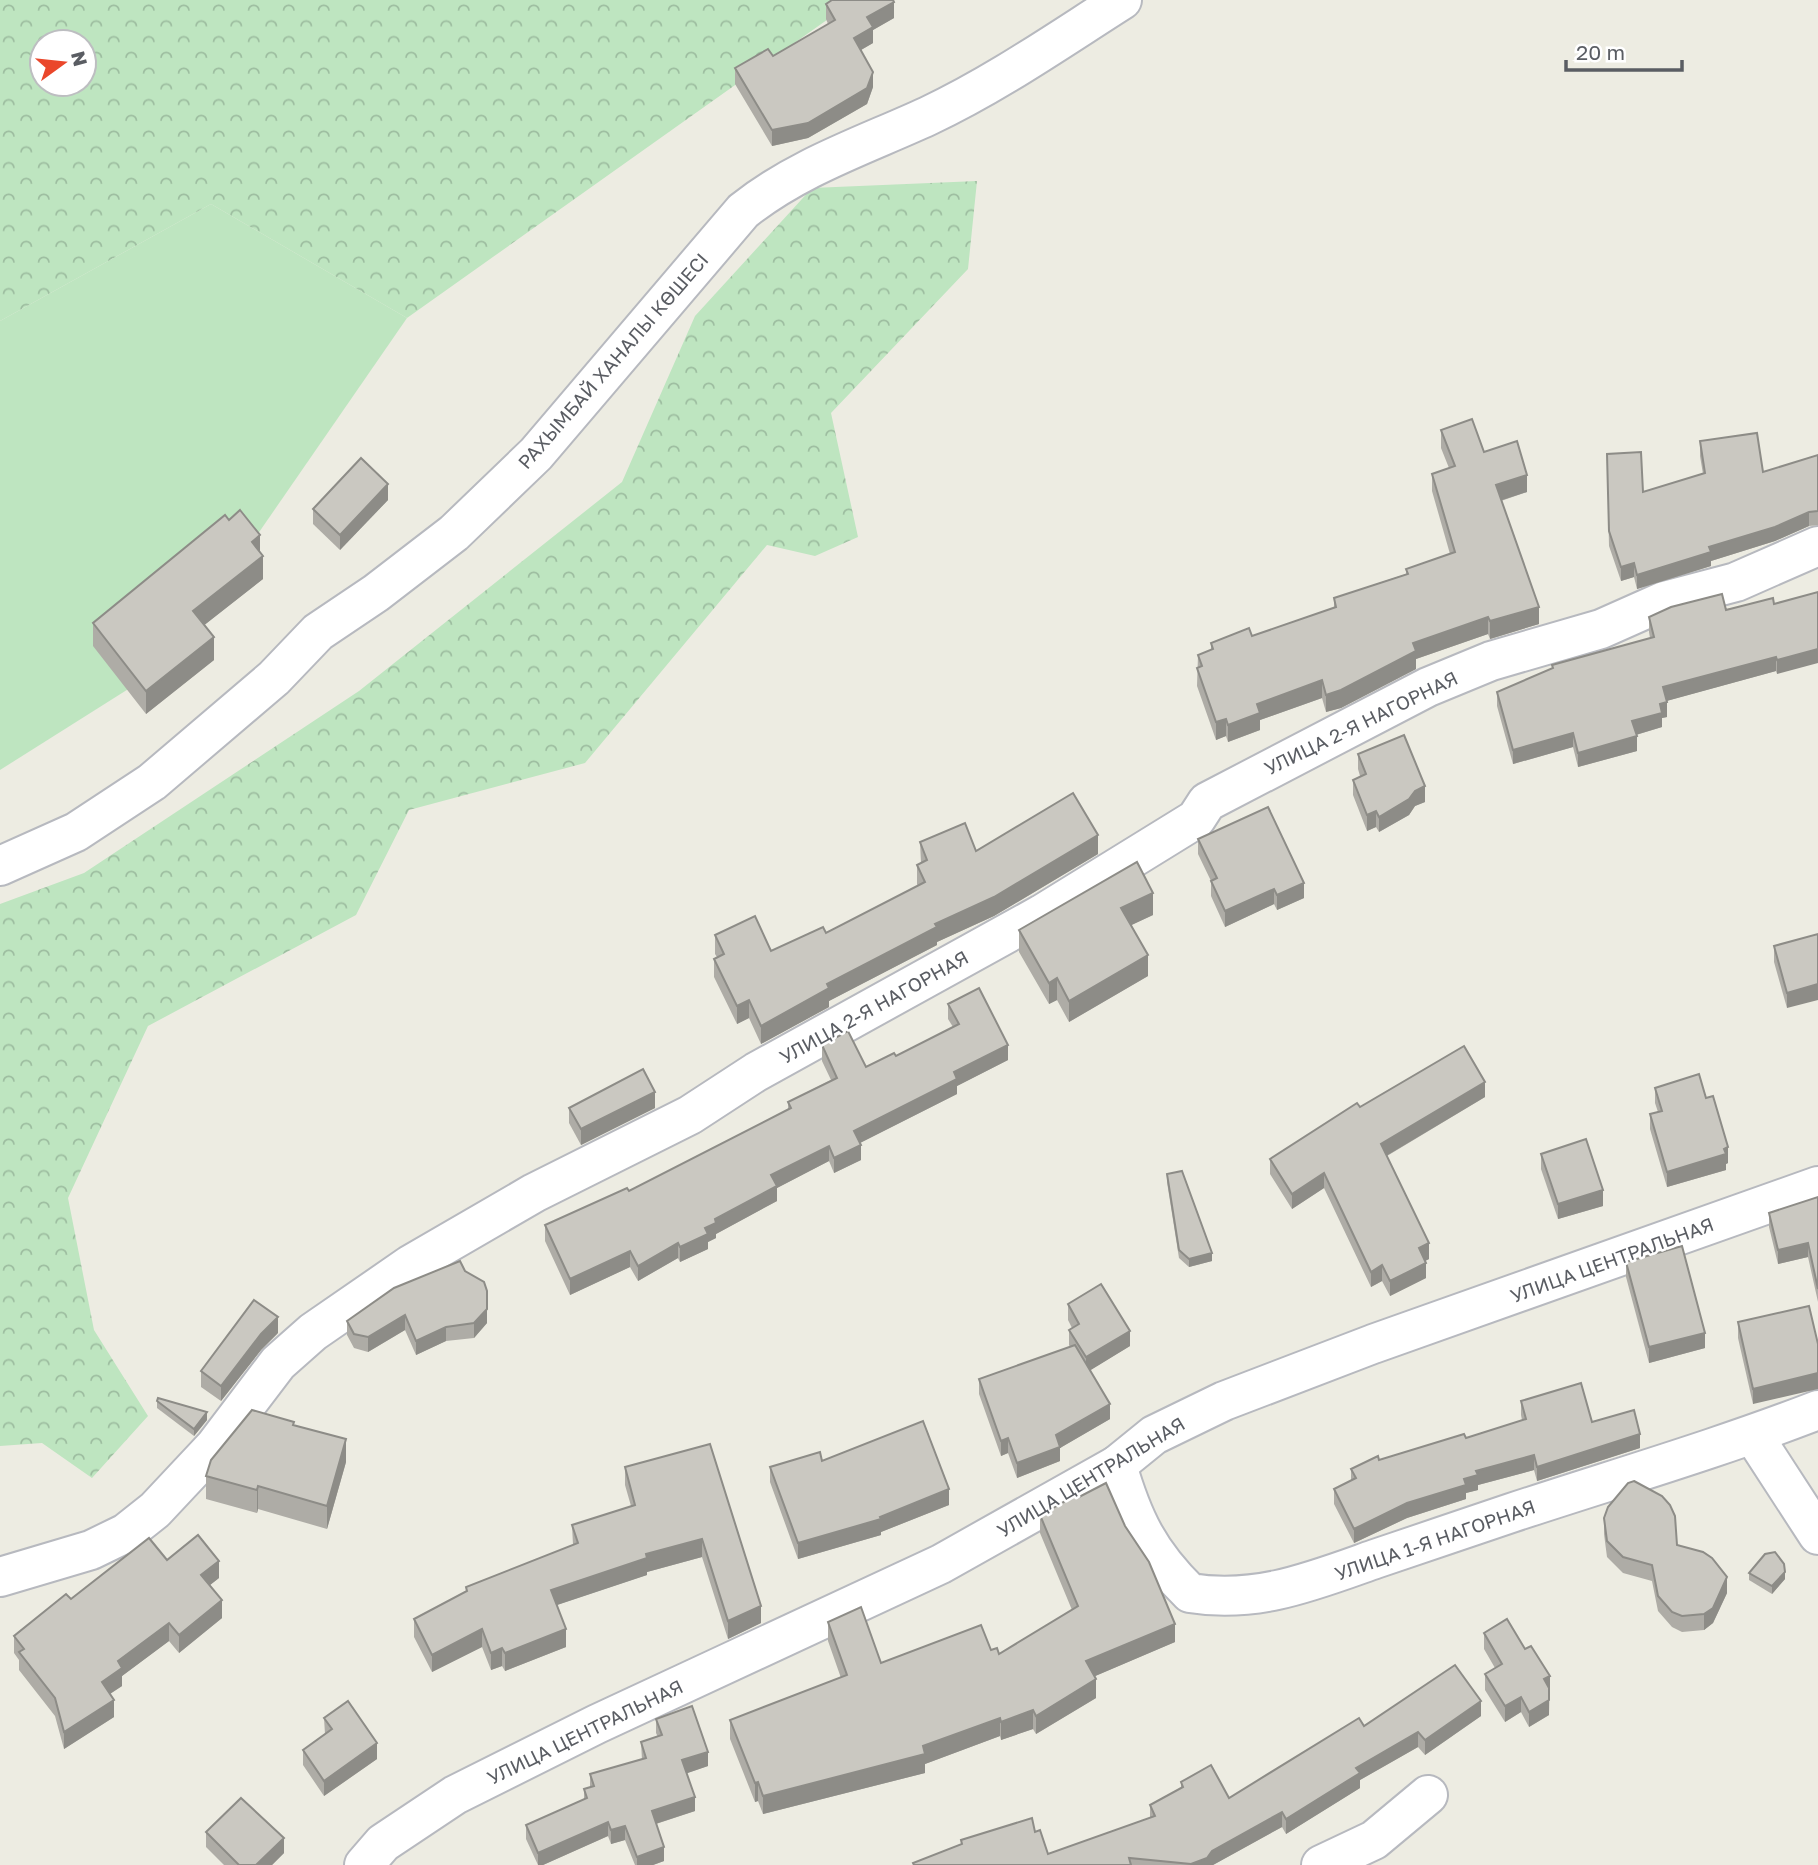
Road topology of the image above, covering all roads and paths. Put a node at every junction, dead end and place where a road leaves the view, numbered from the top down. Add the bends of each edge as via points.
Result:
1 (1122, 0) edge
2 (1818, 546) edge
3 (0, 866) edge
4 (1818, 1186) edge
5 (1818, 1410) edge
6 (1753, 1435) junction
7 (1117, 1465) junction
8 (1818, 1535) edge
9 (0, 1577) edge
10 (1428, 1795) dead end
11 (364, 1865) edge
12 (1321, 1865) edge

1 - 3 street, РАХЫМБАЙ ХАНАЛЫ КӨШЕСІ via 942,108 771,189 743,212 536,454 454,533 318,632 274,678 152,782 76,832
2 - 9 street, УЛИЦА 2-Я НАГОРНАЯ via 1736,582 1664,601 1601,629 1491,661 1428,687 1207,802 1196,819 1042,914 756,1072 690,1115 534,1193 410,1265 313,1332 278,1363 215,1446 155,1510 91,1550
4 - 7 street, УЛИЦА ЦЕНТРАЛЬНАЯ via 1224,1401 1154,1435
5 - 6 street, УЛИЦА 1-Я НАГОРНАЯ
6 - 7 street, УЛИЦА 1-Я НАГОРНАЯ via 1297,1587 1220,1598 1190,1593 1170,1573 1135,1520
6 - 8 street
7 - 11 street, УЛИЦА ЦЕНТРАЛЬНАЯ via 941,1564 455,1795 383,1843
10 - 12 street via 1374,1840

